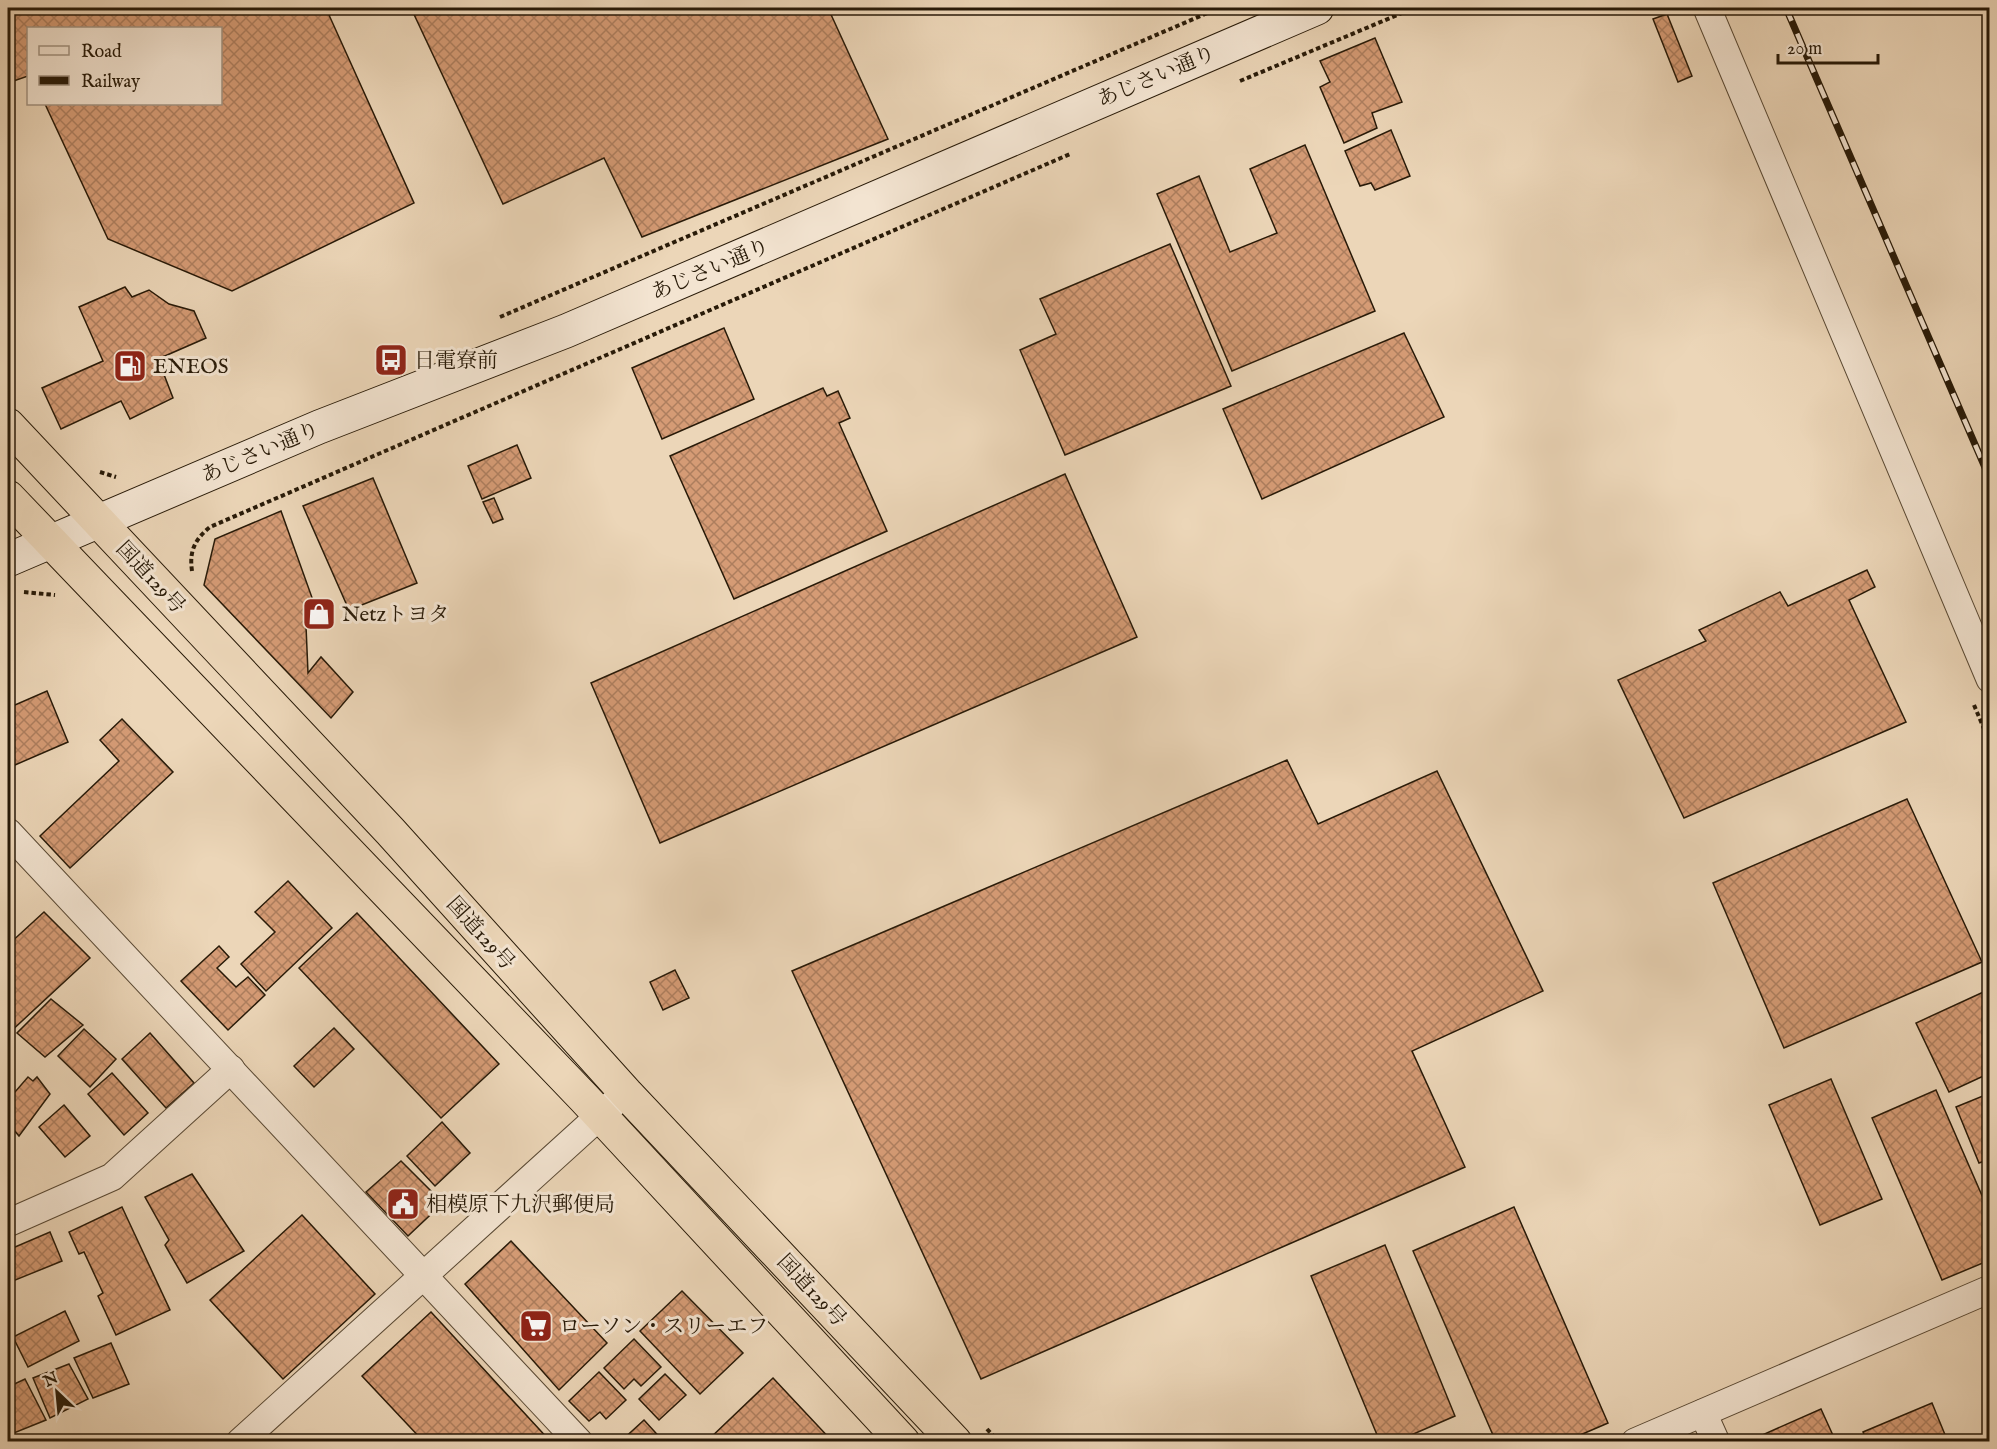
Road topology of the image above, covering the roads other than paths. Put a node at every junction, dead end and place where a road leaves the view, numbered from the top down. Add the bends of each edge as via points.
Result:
1 (1317, 8) edge
2 (1707, 8) edge
3 (8, 425) edge
4 (8, 497) edge
5 (99, 521) junction
6 (48, 542) junction
7 (8, 560) edge
8 (1989, 679) edge
9 (12, 845) edge
10 (231, 1070) junction
11 (626, 1093) junction
12 (600, 1114) junction
13 (8, 1223) edge
14 (424, 1275) junction
15 (1989, 1289) edge
16 (1703, 1413) junction
17 (240, 1442) edge
18 (579, 1442) edge
19 (903, 1442) edge
20 (955, 1442) edge
21 (1635, 1442) edge
22 (1716, 1442) edge

1 - 5 street, あじさい通り via 566,331 319,427
2 - 8 street
3 - 5 highway, 国道129号
4 - 6 highway, 国道129号
5 - 6 street, あじさい通り
5 - 11 highway, 国道129号 via 390,831
6 - 7 street
6 - 12 highway, 国道129号
9 - 10 street
10 - 13 street via 112,1177
10 - 14 street
11 - 12 street
11 - 20 highway, 国道129号
12 - 14 street
12 - 19 highway, 国道129号
14 - 17 street
14 - 18 street
15 - 16 street
16 - 21 street
16 - 22 street

